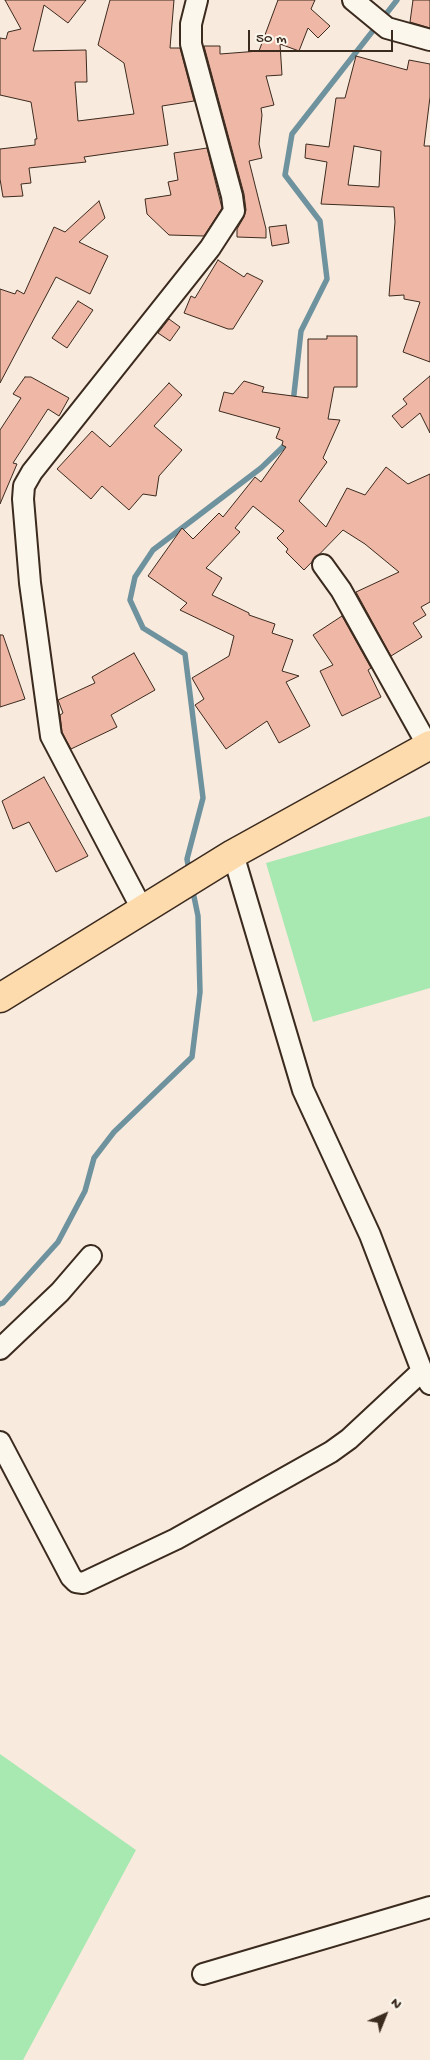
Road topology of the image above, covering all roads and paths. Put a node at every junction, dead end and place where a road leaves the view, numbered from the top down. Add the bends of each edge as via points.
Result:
1 (197, 0) edge
2 (353, 0) edge
3 (430, 40) edge
4 (323, 565) dead end
5 (429, 745) edge
6 (224, 859) junction
7 (142, 910) junction
8 (0, 998) edge
9 (90, 1256) dead end
10 (0, 1349) edge
11 (426, 1377) edge
12 (0, 1442) edge
13 (430, 1907) edge
14 (203, 1974) dead end

1 - 7 street via 191,24 192,44 234,211 210,248 32,472 24,486 23,499 30,582 51,736
2 - 3 street via 379,22
4 - 5 street via 341,590
5 - 6 highway
6 - 7 highway
6 - 11 street via 304,1090 370,1235
7 - 8 highway
9 - 10 street via 60,1292
11 - 12 street via 331,1452 176,1539 83,1582 71,1578
13 - 14 street

